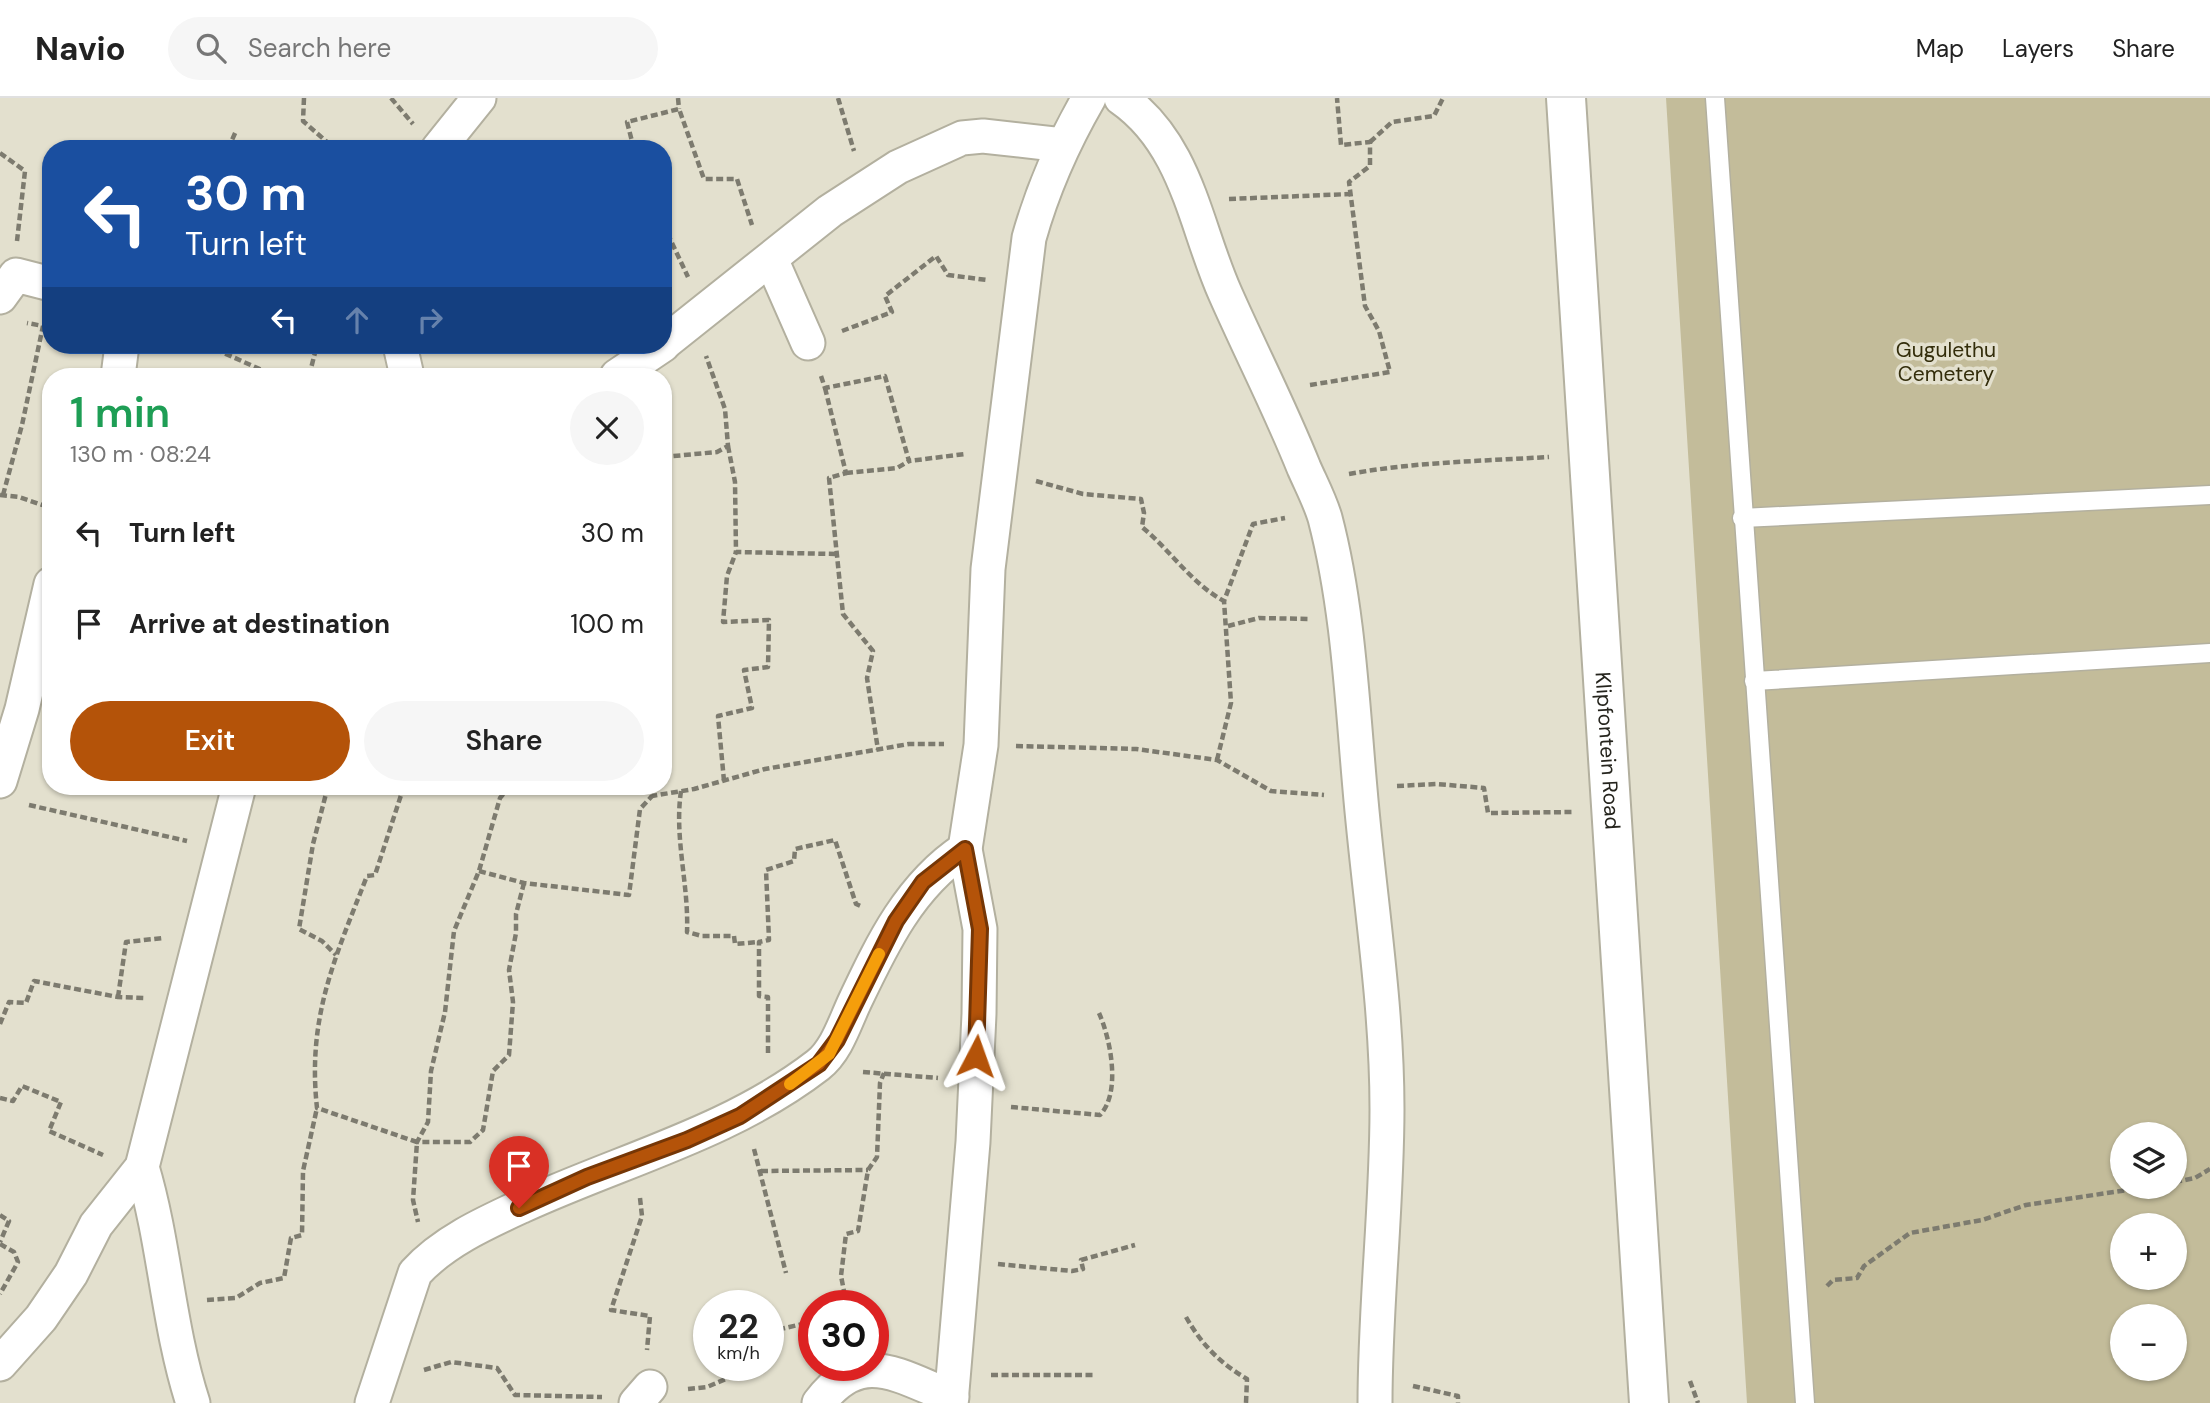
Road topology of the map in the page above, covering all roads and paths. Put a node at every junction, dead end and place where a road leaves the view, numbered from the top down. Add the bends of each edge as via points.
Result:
1 (304, 98) edge
2 (479, 98) edge
3 (678, 98) edge
4 (838, 98) edge
5 (1089, 98) edge
6 (1121, 98) edge
7 (1337, 98) edge
8 (1443, 98) edge
9 (1566, 98) edge
10 (1715, 98) edge
11 (679, 110) junction
12 (236, 131) dead end
13 (232, 140) edge
14 (325, 140) edge
15 (445, 140) edge
16 (632, 140) edge
17 (1370, 142) junction
18 (1063, 145) junction
19 (0, 153) edge
20 (873, 185) junction
21 (1350, 194) junction
22 (1193, 197) junction
23 (672, 248) edge
24 (771, 259) junction
25 (42, 284) edge
26 (1024, 284) junction
27 (8, 286) edge
28 (698, 318) junction
29 (42, 326) edge
30 (42, 331) edge
31 (672, 338) edge
32 (808, 343) junction
33 (227, 354) edge
34 (650, 354) edge
35 (259, 368) edge
36 (629, 368) edge
37 (825, 388) junction
38 (1273, 392) junction
39 (1003, 445) junction
40 (728, 446) junction
41 (672, 456) edge
42 (1560, 456) dead end
43 (909, 461) junction
44 (846, 473) junction
45 (1000, 478) junction
46 (1309, 481) junction
47 (2, 495) edge
48 (2210, 495) edge
49 (42, 505) edge
50 (1324, 514) junction
51 (1742, 518) junction
52 (736, 552) junction
53 (837, 554) junction
54 (1224, 601) junction
55 (42, 623) edge
56 (1228, 626) junction
57 (1345, 633) junction
58 (2210, 653) edge
59 (1754, 681) junction
60 (878, 750) dead end
61 (1217, 760) dead end
62 (724, 780) dead end
63 (0, 781) edge
64 (681, 791) dead end
65 (237, 795) edge
66 (326, 795) edge
67 (401, 795) edge
68 (502, 795) edge
69 (652, 796) dead end
70 (1360, 798) junction
71 (26, 804) dead end
72 (1583, 812) dead end
73 (965, 849) junction
74 (221, 853) junction
75 (479, 871) junction
76 (524, 883) junction
77 (896, 921) junction
78 (200, 934) junction
79 (759, 942) junction
80 (336, 955) junction
81 (118, 997) junction
82 (182, 1004) junction
83 (1099, 1013) dead end
84 (0, 1024) edge
85 (829, 1054) junction
86 (884, 1073) junction
87 (781, 1090) junction
88 (975, 1093) junction
89 (0, 1098) edge
90 (317, 1108) junction
91 (740, 1116) junction
92 (417, 1142) junction
93 (635, 1159) junction
94 (142, 1167) junction
95 (2210, 1169) edge
96 (868, 1170) junction
97 (761, 1171) junction
98 (2187, 1180) edge
99 (2110, 1193) edge
100 (0, 1215) edge
101 (0, 1243) edge
102 (1135, 1245) dead end
103 (426, 1260) junction
104 (963, 1261) junction
105 (786, 1273) dead end
106 (844, 1290) edge
107 (0, 1294) edge
108 (169, 1303) junction
109 (1799, 1314) junction
110 (1186, 1317) dead end
111 (0, 1364) edge
112 (1096, 1375) dead end
113 (721, 1381) edge
114 (1375, 1390) edge
115 (953, 1391) edge
116 (375, 1392) edge
117 (631, 1396) edge
118 (193, 1403) edge
119 (819, 1403) edge
120 (1246, 1403) edge
121 (1458, 1403) edge
122 (1649, 1403) edge
123 (1805, 1403) edge

1 - 14 path via 303,121
2 - 15 street
3 - 11 path
4 - 20 path via 859,165
5 - 18 street
6 - 22 street via 1153,128
7 - 17 path via 1340,145
8 - 17 path via 1434,116 1392,122
9 - 122 main road, Klipfontein Road
10 - 51 lane
11 - 16 path via 627,122
11 - 24 path via 704,179 737,179 756,235
12 - 13 path
17 - 21 path via 1370,166 1349,182
18 - 20 street via 962,138 898,167
18 - 26 street via 1029,238
19 - 27 path via 25,171
20 - 24 street via 830,211
21 - 22 path via 1281,199
21 - 38 path via 1365,306 1379,331 1390,372
22 - 38 street via 1224,291
23 - 28 path
24 - 28 street
24 - 32 street
25 - 27 street
26 - 32 path via 948,275 936,256 885,296 892,312
26 - 39 street
27 - 29 path via 19,321
28 - 31 street
28 - 40 path via 725,409
30 - 47 path
32 - 37 path
33 - 35 path
34 - 36 street
37 - 43 path via 885,376
37 - 44 path
38 - 46 street
39 - 43 path
39 - 45 street
40 - 41 path via 717,452
40 - 52 path via 735,482
42 - 46 path via 1442,465 1407,463
43 - 44 path via 897,468
44 - 53 path via 830,478
45 - 54 path via 1049,483 1083,494 1141,499 1142,527 1207,592
45 - 73 street via 988,569 981,745
46 - 50 street
47 - 49 path
48 - 51 lane
50 - 54 path via 1253,524
50 - 57 street
51 - 59 lane
52 - 53 path
52 - 62 path via 727,576 723,622 769,620 768,667 744,670 752,708 718,716
53 - 60 path via 843,614 873,652 867,678
54 - 56 path
55 - 63 street
56 - 57 path via 1259,618 1319,620
56 - 61 path via 1230,703
57 - 70 street
58 - 59 lane
59 - 109 lane
64 - 79 path via 678,813 687,932 734,936 735,944
65 - 74 street
66 - 80 path via 299,929
67 - 80 path via 375,875 367,876
68 - 75 path
69 - 76 path via 640,809 629,895
70 - 72 path via 1395,786 1436,784 1484,788 1488,813
70 - 114 street via 1385,1038 1386,1176
71 - 74 path via 180,838
73 - 77 street via 923,882
73 - 88 street via 980,929
74 - 78 street
75 - 76 path
75 - 92 path via 454,931 445,1012 431,1072 428,1122
76 - 92 path via 509,970 513,1002 509,1055 493,1071 483,1130 470,1142
77 - 79 path via 856,904 835,840 795,849 794,861 766,870 769,940
77 - 85 street
78 - 81 path via 126,942
78 - 82 street
79 - 87 path via 759,996 768,997 768,1060
80 - 90 path via 324,988 315,1052
81 - 82 path
81 - 84 path via 34,981 26,1003 9,1002
82 - 94 street
83 - 88 path via 1106,1030 1111,1084 1110,1105 1100,1115
85 - 86 path via 853,1072
85 - 87 street
86 - 88 path
86 - 96 path via 877,1157
87 - 91 street
88 - 104 street
89 - 94 path via 13,1101 22,1086 61,1102 49,1131
90 - 92 path
90 - 108 path via 303,1171 302,1235 292,1238 284,1278 260,1283 236,1298
91 - 93 street
91 - 97 path
92 - 103 path via 413,1200
93 - 103 street via 496,1218
93 - 117 path via 642,1216 611,1310 650,1317
94 - 108 street
94 - 111 street via 96,1225 41,1318
95 - 98 path
96 - 97 path
96 - 106 path via 858,1231 846,1234
97 - 105 path
99 - 109 path via 2026,1205 1982,1220 1910,1233 1864,1266 1857,1278 1833,1280
100 - 101 path via 9,1221
101 - 107 path via 14,1252 18,1262
102 - 104 path via 1081,1260 1083,1269 1072,1271
103 - 116 street via 415,1273
104 - 115 street
108 - 118 street
109 - 123 lane
110 - 120 path via 1199,1340 1224,1365 1247,1379
112 - 115 path
113 - 117 path via 707,1387
114 - 121 path via 1458,1396
115 - 119 street via 866,1369 847,1373
116 - 117 path via 452,1362 497,1368 515,1395

